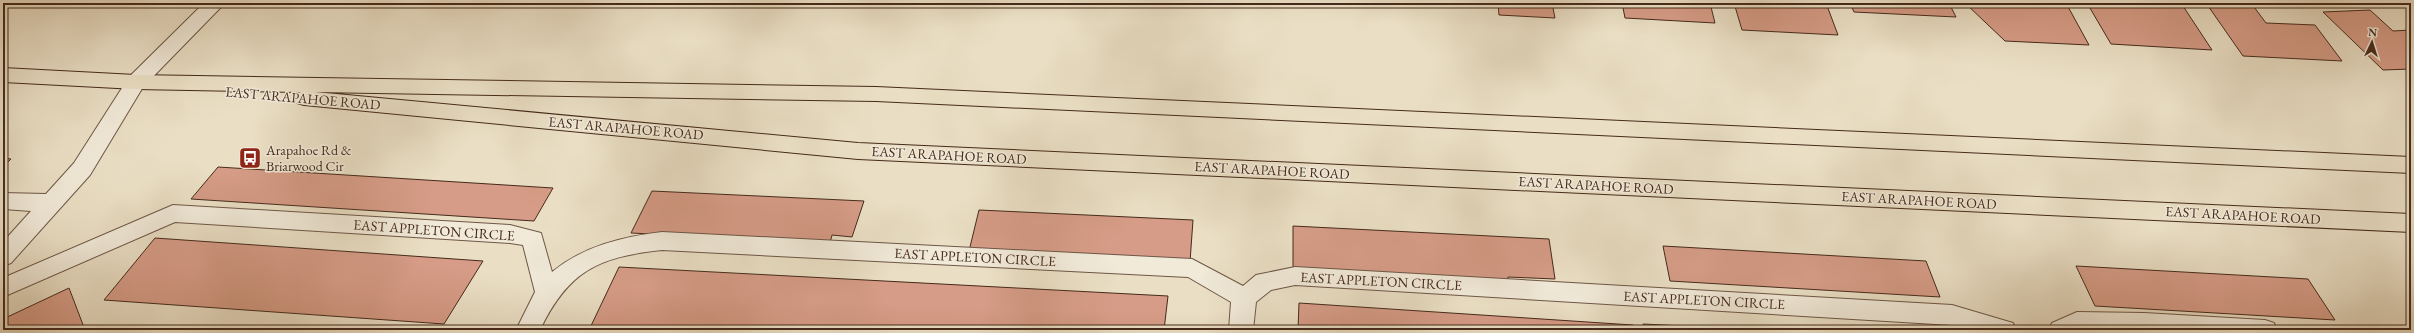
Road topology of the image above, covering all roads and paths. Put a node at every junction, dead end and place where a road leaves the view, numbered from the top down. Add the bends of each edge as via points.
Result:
1 (215, 3) edge
2 (3, 75) edge
3 (136, 82) junction
4 (2411, 165) edge
5 (3, 201) edge
6 (51, 203) junction
7 (2411, 223) edge
8 (3, 257) edge
9 (3, 288) edge
10 (547, 293) junction
11 (1244, 298) junction
12 (528, 330) edge
13 (1241, 330) edge
14 (2004, 330) edge
15 (2061, 330) edge
16 (2265, 330) edge

1 - 3 street
2 - 3 main road, EAST ARAPAHOE ROAD
3 - 4 main road, EAST ARAPAHOE ROAD via 876,94
3 - 6 street via 82,169
3 - 7 main road, EAST ARAPAHOE ROAD via 858,150
5 - 6 street
6 - 8 street
9 - 10 street, EAST APPLETON CIRCLE via 173,213 522,236 533,239
10 - 11 street, EAST APPLETON CIRCLE via 575,265 602,252 631,243 662,241 1192,268
10 - 12 street
11 - 13 street
11 - 14 street, EAST APPLETON CIRCLE via 1264,282 1295,276 1952,315
15 - 16 street via 2077,322

